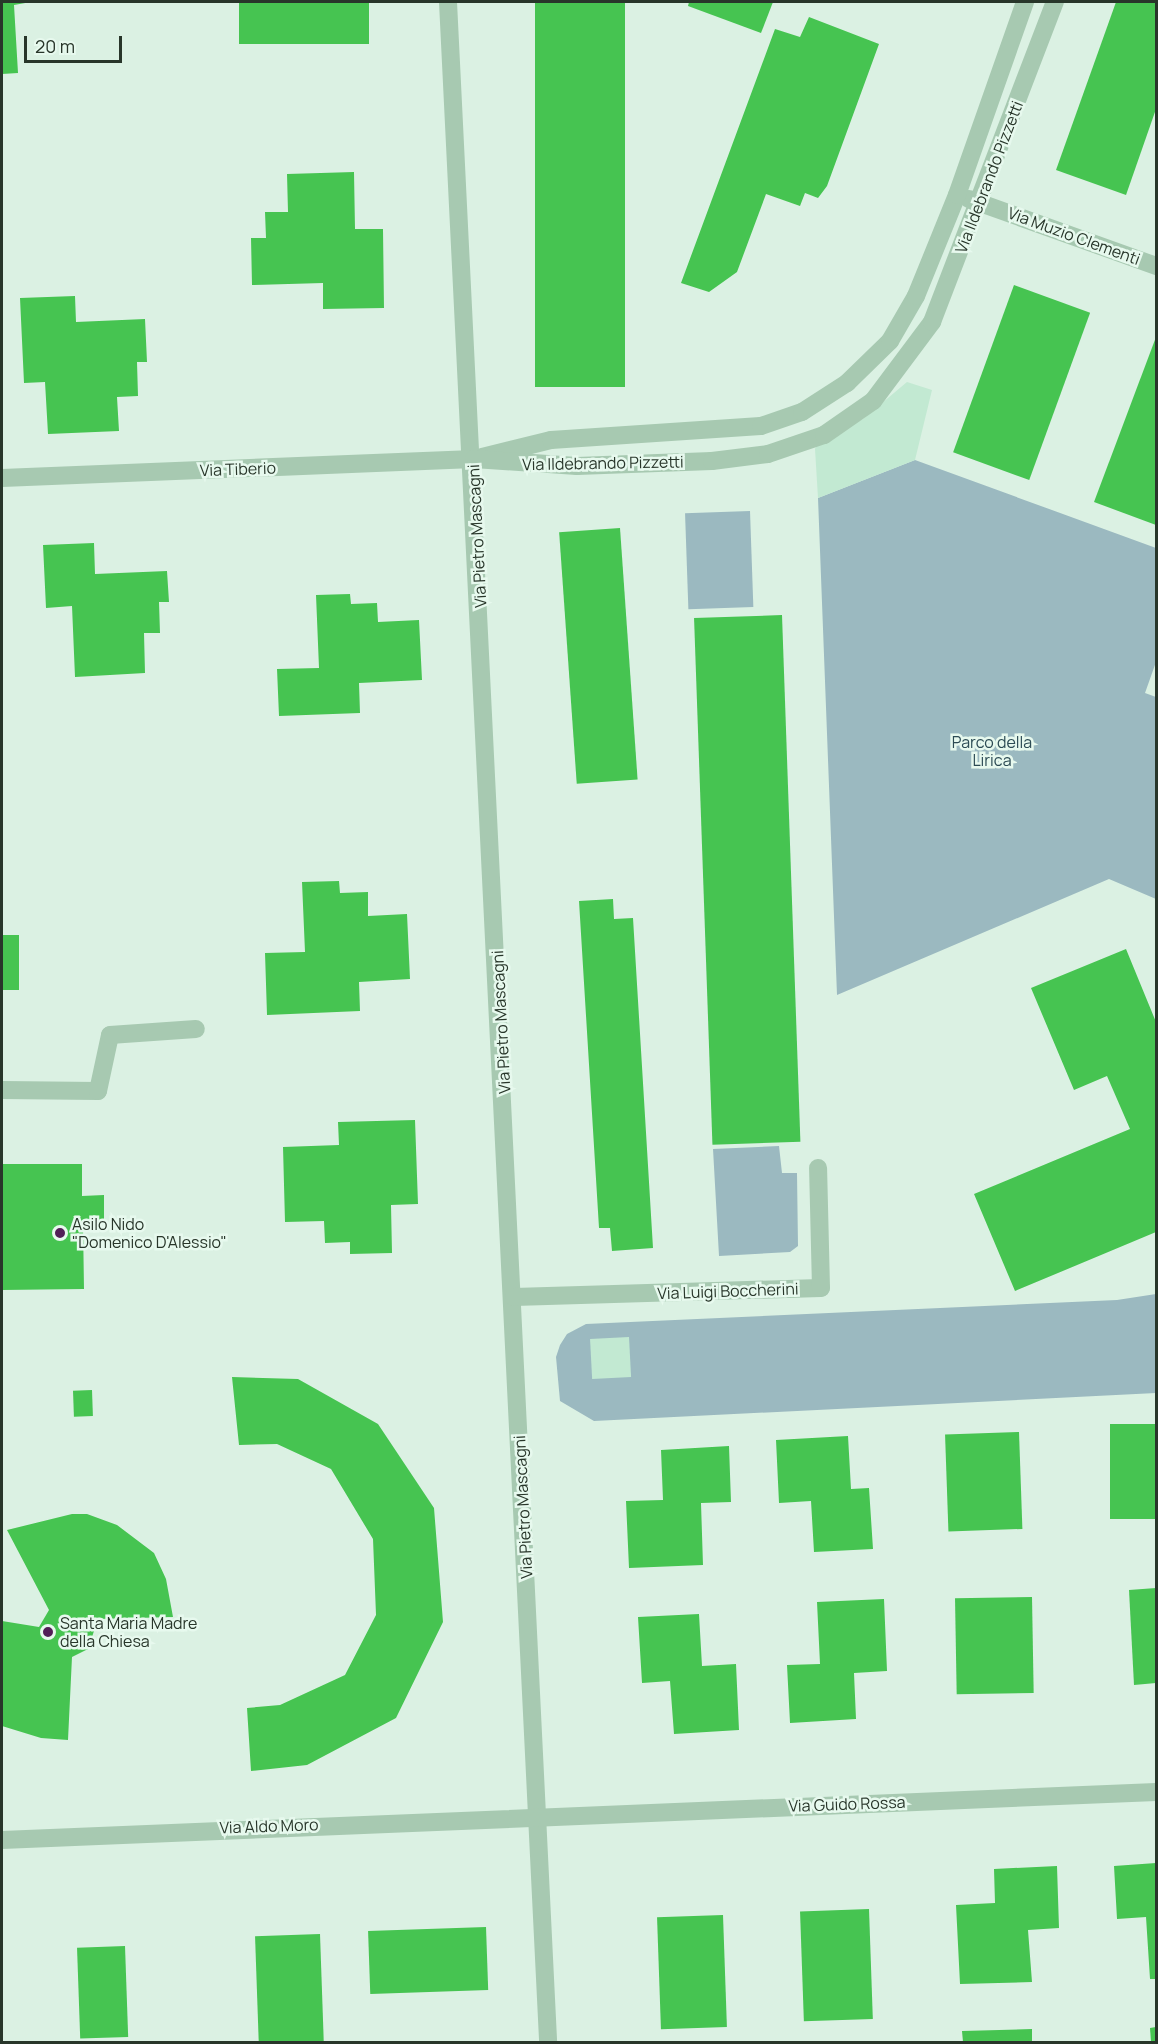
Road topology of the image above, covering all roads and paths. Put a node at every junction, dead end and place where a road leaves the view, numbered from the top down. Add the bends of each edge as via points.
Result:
1 (448, 2) edge
2 (1025, 2) edge
3 (1055, 2) edge
4 (957, 195) junction
5 (979, 203) junction
6 (1156, 266) edge
7 (474, 459) junction
8 (2, 478) edge
9 (196, 1029) dead end
10 (2, 1090) edge
11 (818, 1168) dead end
12 (514, 1297) junction
13 (1156, 1792) edge
14 (537, 1816) junction
15 (2, 1840) edge
16 (548, 2043) edge

1 - 7 street, Via Pietro Mascagni
2 - 4 street, Via Ildebrando Pizzetti
3 - 5 street, Via Ildebrando Pizzetti
4 - 5 street, Via Muzio Clementi
4 - 7 street, Via Ildebrando Pizzetti via 916,296 890,341 847,383 802,412 736,430 551,440
5 - 6 street, Via Muzio Clementi
5 - 7 street, Via Ildebrando Pizzetti via 942,302 921,342 873,401 824,435 776,452 712,461 568,466
7 - 8 street, Via Tiberio
7 - 12 street, Via Pietro Mascagni
9 - 10 street via 110,1035 98,1091
11 - 12 street, Via Luigi Boccherini via 821,1288
12 - 14 street, Via Pietro Mascagni
13 - 14 street, Via Guido Rossa
14 - 15 street, Via Aldo Moro
14 - 16 street, Via Pietro Mascagni

